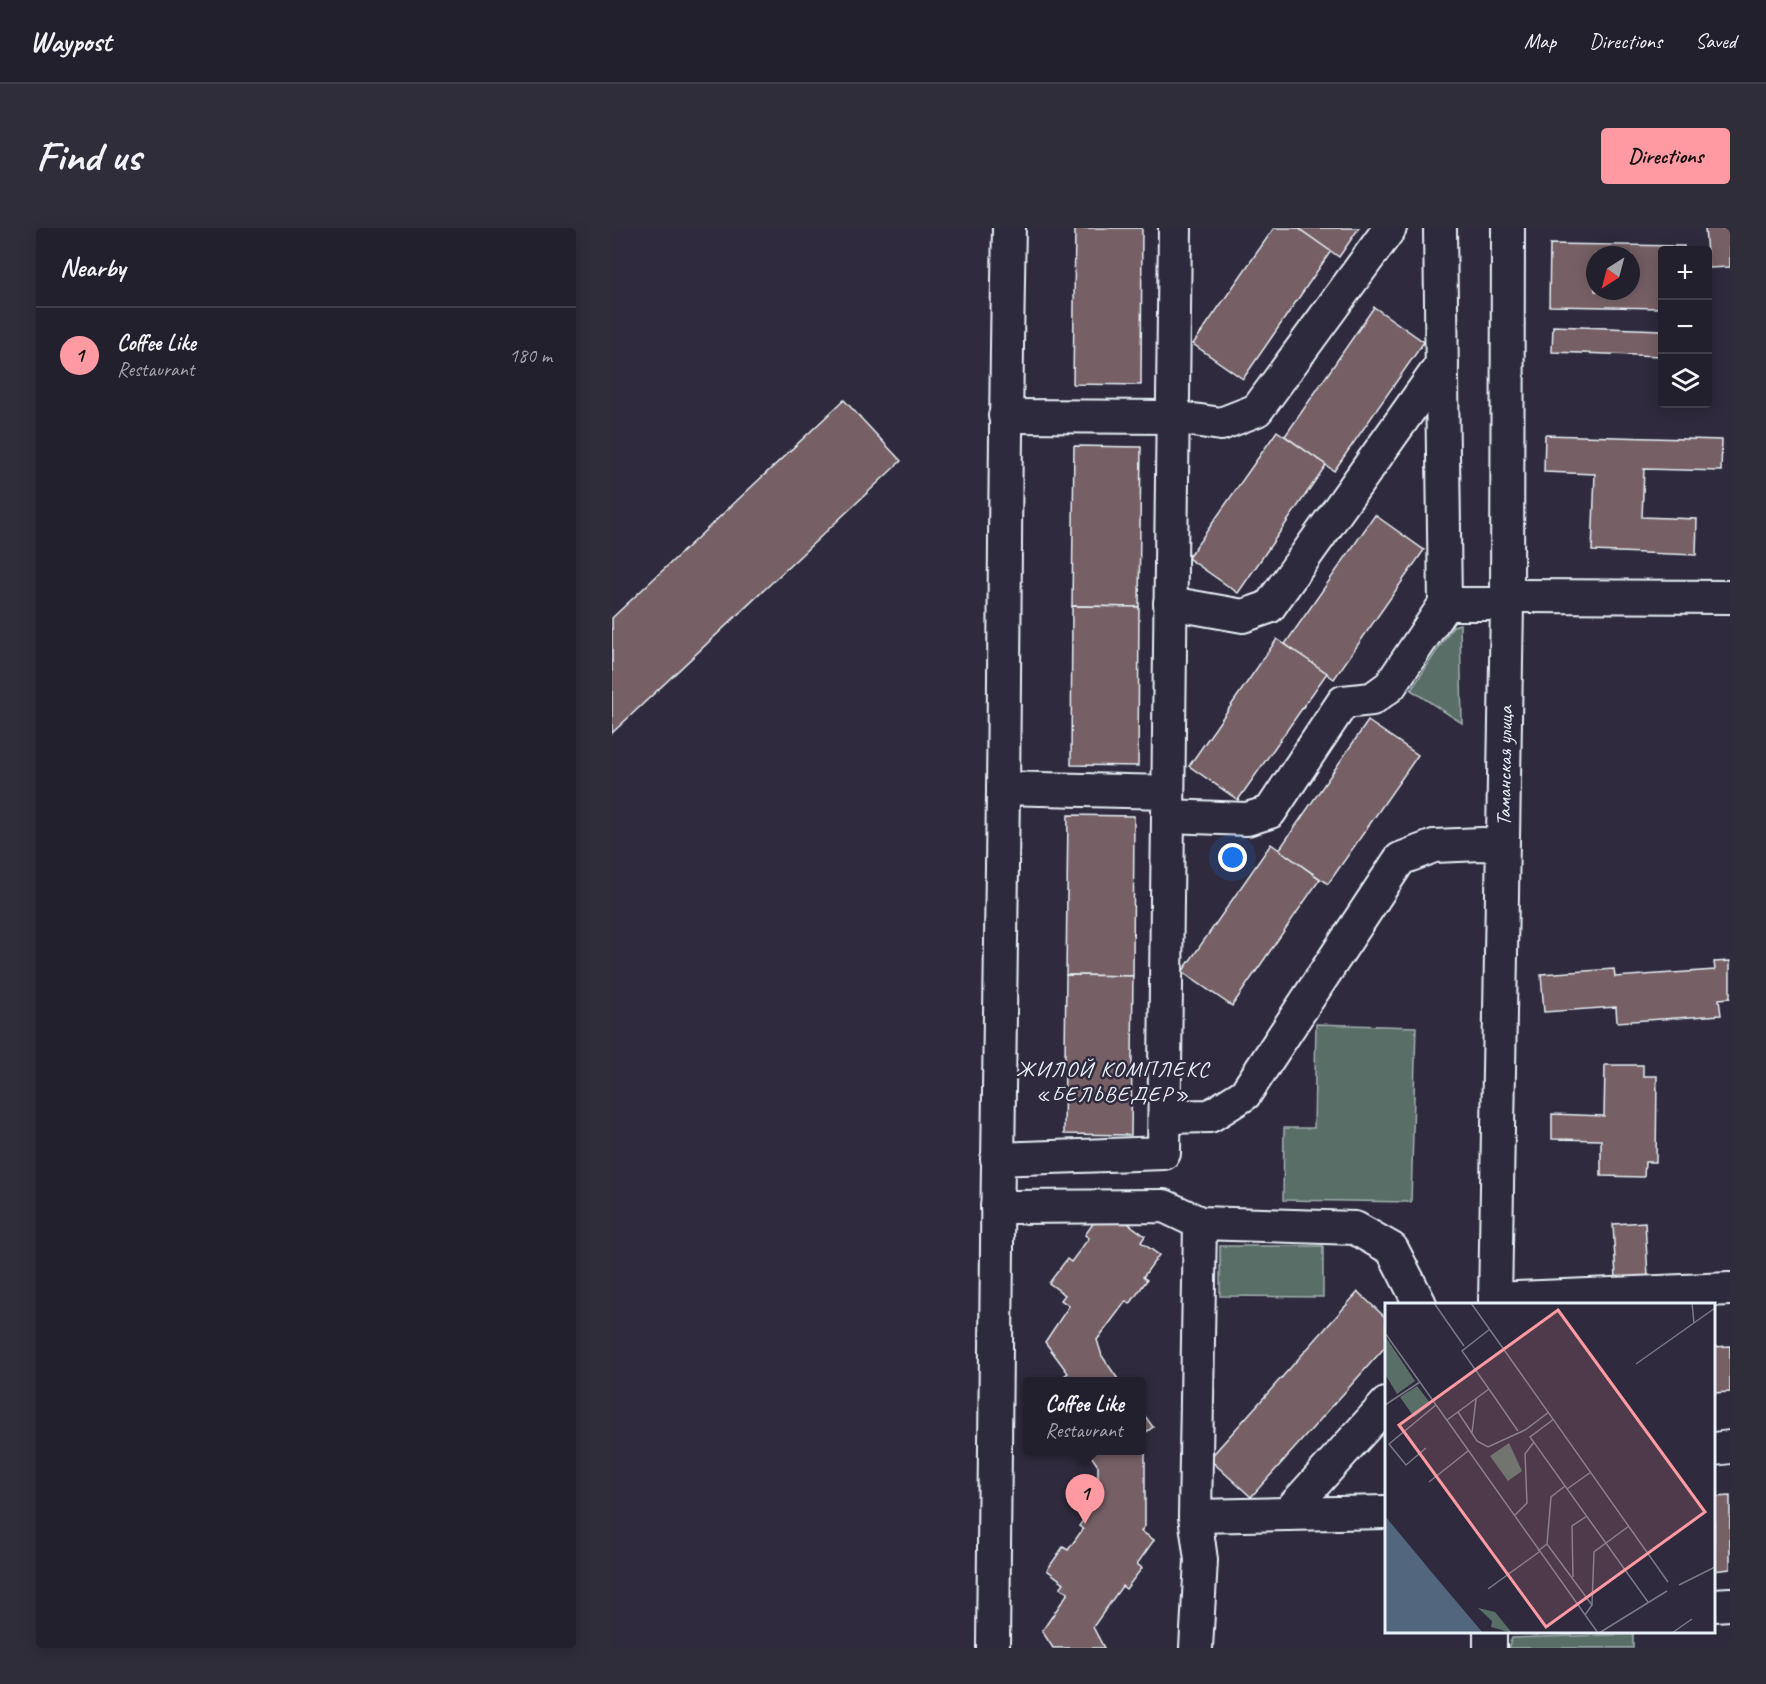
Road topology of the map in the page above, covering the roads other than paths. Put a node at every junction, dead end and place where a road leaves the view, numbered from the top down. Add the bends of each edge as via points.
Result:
1 (1009, 228) edge
2 (1175, 228) edge
3 (1390, 228) edge
4 (1440, 228) edge
5 (1508, 228) edge
6 (1442, 364) junction
7 (1005, 416) junction
8 (1173, 417) junction
9 (1730, 597) edge
10 (1507, 600) junction
11 (1170, 603) junction
12 (1445, 604) junction
13 (1003, 788) junction
14 (1168, 804) junction
15 (1502, 845) junction
16 (1165, 1117) junction
17 (997, 1159) junction
18 (997, 1207) junction
19 (1200, 1223) junction
20 (1730, 1289) edge
21 (1495, 1302) edge
22 (1419, 1303) edge
23 (1385, 1405) edge
24 (1730, 1447) edge
25 (1715, 1449) edge
26 (1385, 1512) edge
27 (1287, 1514) junction
28 (1195, 1516) junction
29 (1730, 1604) edge
30 (1715, 1605) edge
31 (993, 1648) edge
32 (1196, 1648) edge

1 - 7 street
2 - 8 street
3 - 8 street via 1257,410 1221,424
4 - 6 street
5 - 10 street, Таманская улица
6 - 11 street via 1269,607 1243,616
6 - 12 street
7 - 8 street
7 - 13 street
8 - 11 street
9 - 10 street
10 - 12 street
10 - 15 street, Таманская улица
11 - 14 street
12 - 14 street via 1390,686 1372,699 1343,702 1270,812 1247,819
13 - 14 street
13 - 17 street
14 - 16 street
15 - 16 street via 1434,846 1400,859 1245,1094 1210,1116
15 - 21 street, Таманская улица
16 - 17 street via 1164,1153
17 - 18 street
18 - 19 street via 1164,1206
18 - 31 street
19 - 22 street via 1355,1228 1392,1250
19 - 28 street
20 - 21 street
23 - 27 street
24 - 25 street
26 - 27 street
27 - 28 street
28 - 32 street via 1201,1560
29 - 30 street

